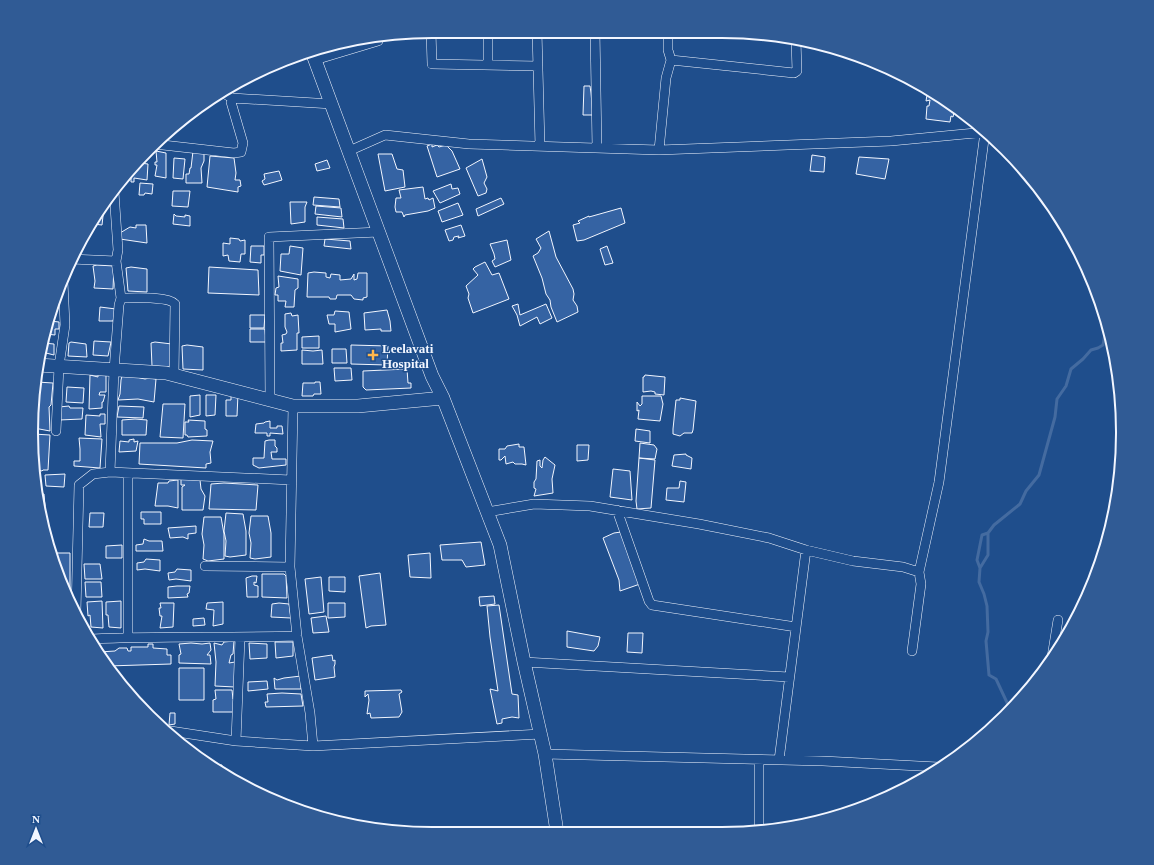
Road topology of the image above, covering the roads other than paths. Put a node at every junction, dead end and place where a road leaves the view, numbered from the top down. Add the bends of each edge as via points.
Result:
1 (431, 38) edge
2 (488, 38) edge
3 (537, 38) edge
4 (595, 38) edge
5 (668, 38) edge
6 (358, 46) edge
7 (796, 46) edge
8 (320, 54) edge
9 (313, 56) edge
10 (671, 60) junction
11 (488, 65) junction
12 (538, 66) junction
13 (228, 95) edge
14 (232, 98) junction
15 (332, 104) junction
16 (978, 133) edge
17 (984, 138) edge
18 (163, 145) edge
19 (540, 146) junction
20 (597, 148) junction
21 (659, 150) junction
22 (349, 151) junction
23 (114, 199) edge
24 (379, 232) junction
25 (78, 259) edge
26 (116, 261) junction
27 (64, 294) edge
28 (122, 298) junction
29 (44, 365) edge
30 (59, 366) junction
31 (114, 370) junction
32 (174, 375) junction
33 (443, 398) junction
34 (270, 400) junction
35 (293, 406) junction
36 (56, 431) dead end
37 (110, 472) junction
38 (128, 473) junction
39 (291, 480) junction
40 (617, 510) junction
41 (487, 512) junction
42 (806, 550) junction
43 (205, 566) dead end
44 (290, 567) junction
45 (919, 572) junction
46 (76, 601) edge
47 (1058, 620) dead end
48 (796, 627) junction
49 (297, 636) junction
50 (128, 637) junction
51 (240, 638) junction
52 (96, 639) edge
53 (1054, 645) edge
54 (912, 651) dead end
55 (524, 662) junction
56 (789, 677) junction
57 (175, 732) edge
58 (541, 734) junction
59 (236, 740) junction
60 (313, 746) junction
61 (545, 754) junction
62 (759, 760) junction
63 (778, 760) junction
64 (931, 767) edge
65 (758, 825) edge
66 (555, 827) edge

1 - 11 street via 432,64
2 - 11 street
3 - 12 street
4 - 20 street
5 - 10 street
6 - 8 street
7 - 10 street via 797,71 794,74
9 - 15 main road
10 - 21 street via 666,78
11 - 12 street
12 - 19 street
13 - 14 street
14 - 15 street
14 - 18 street via 243,143 241,152
15 - 22 main road
16 - 21 street via 891,141
17 - 45 street via 939,482
19 - 20 street
19 - 22 street via 469,144 385,136
20 - 21 street
22 - 24 main road
23 - 26 street via 118,250
24 - 33 main road via 432,376
24 - 34 street via 270,237
25 - 26 street
26 - 28 street
27 - 30 street via 65,325
28 - 31 street via 119,305
28 - 32 street via 173,301
29 - 30 main road
30 - 31 main road
30 - 36 street
31 - 32 main road
31 - 37 street
32 - 34 main road
33 - 35 main road via 358,406
33 - 41 main road
34 - 35 main road
35 - 39 street
37 - 38 street
37 - 46 street via 93,474 79,485
38 - 39 street
38 - 50 street
39 - 44 street
40 - 41 street via 590,506 534,504
40 - 42 street via 769,538
40 - 48 street via 652,605
41 - 55 main road via 500,544
42 - 45 street via 852,561 903,567
42 - 48 street
43 - 44 street
44 - 49 street
45 - 54 street via 921,584
47 - 53 street
48 - 56 street
49 - 51 street
49 - 60 street
50 - 51 street
50 - 52 street
51 - 59 street
55 - 56 street
55 - 58 main road
56 - 63 street
57 - 59 street
58 - 60 street
58 - 61 main road
59 - 60 street
61 - 62 street
61 - 66 main road
62 - 63 street
62 - 65 street
63 - 64 street

